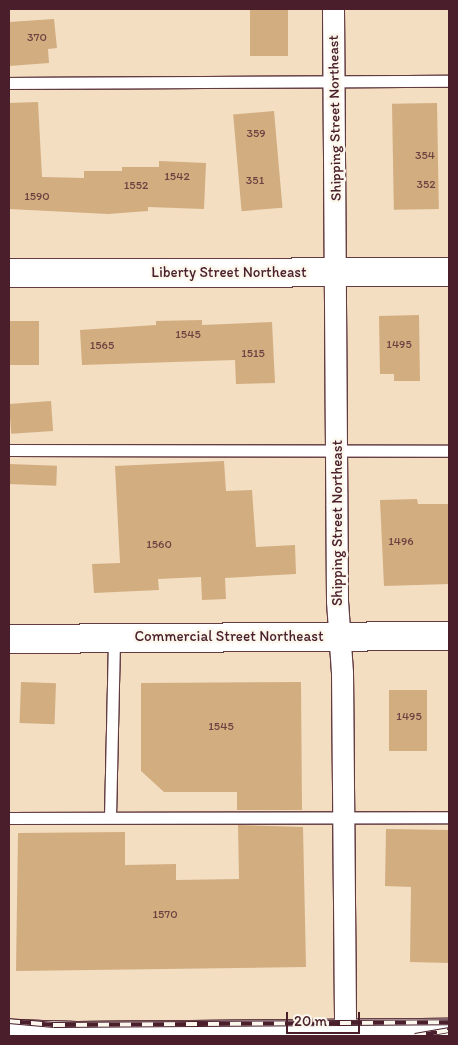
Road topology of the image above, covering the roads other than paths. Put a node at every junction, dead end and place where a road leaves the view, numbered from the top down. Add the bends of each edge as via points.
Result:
1 (334, 9) edge
2 (449, 81) edge
3 (9, 83) edge
4 (334, 83) junction
5 (449, 272) edge
6 (338, 273) junction
7 (9, 274) edge
8 (9, 450) edge
9 (449, 451) edge
10 (337, 452) junction
11 (449, 636) edge
12 (340, 637) junction
13 (114, 638) junction
14 (9, 639) edge
15 (343, 815) junction
16 (110, 817) junction
17 (449, 817) edge
18 (9, 818) edge
19 (449, 1029) edge
20 (9, 1030) edge
21 (345, 1033) edge

1 - 4 street, Shipping Street Northeast
2 - 4 lane
3 - 4 lane
4 - 6 street, Shipping Street Northeast
5 - 6 highway, Liberty Street Northeast
6 - 7 highway, Liberty Street Northeast
6 - 10 street, Shipping Street Northeast
8 - 10 lane
9 - 10 lane
10 - 12 street, Shipping Street Northeast
11 - 12 highway, Commercial Street Northeast
12 - 13 highway, Commercial Street Northeast
12 - 15 street, Shipping Street Northeast
13 - 14 highway, Commercial Street Northeast
13 - 16 lane
15 - 16 lane
15 - 17 lane
15 - 21 street, Shipping Street Northeast
16 - 18 lane
19 - 21 street
20 - 21 street

